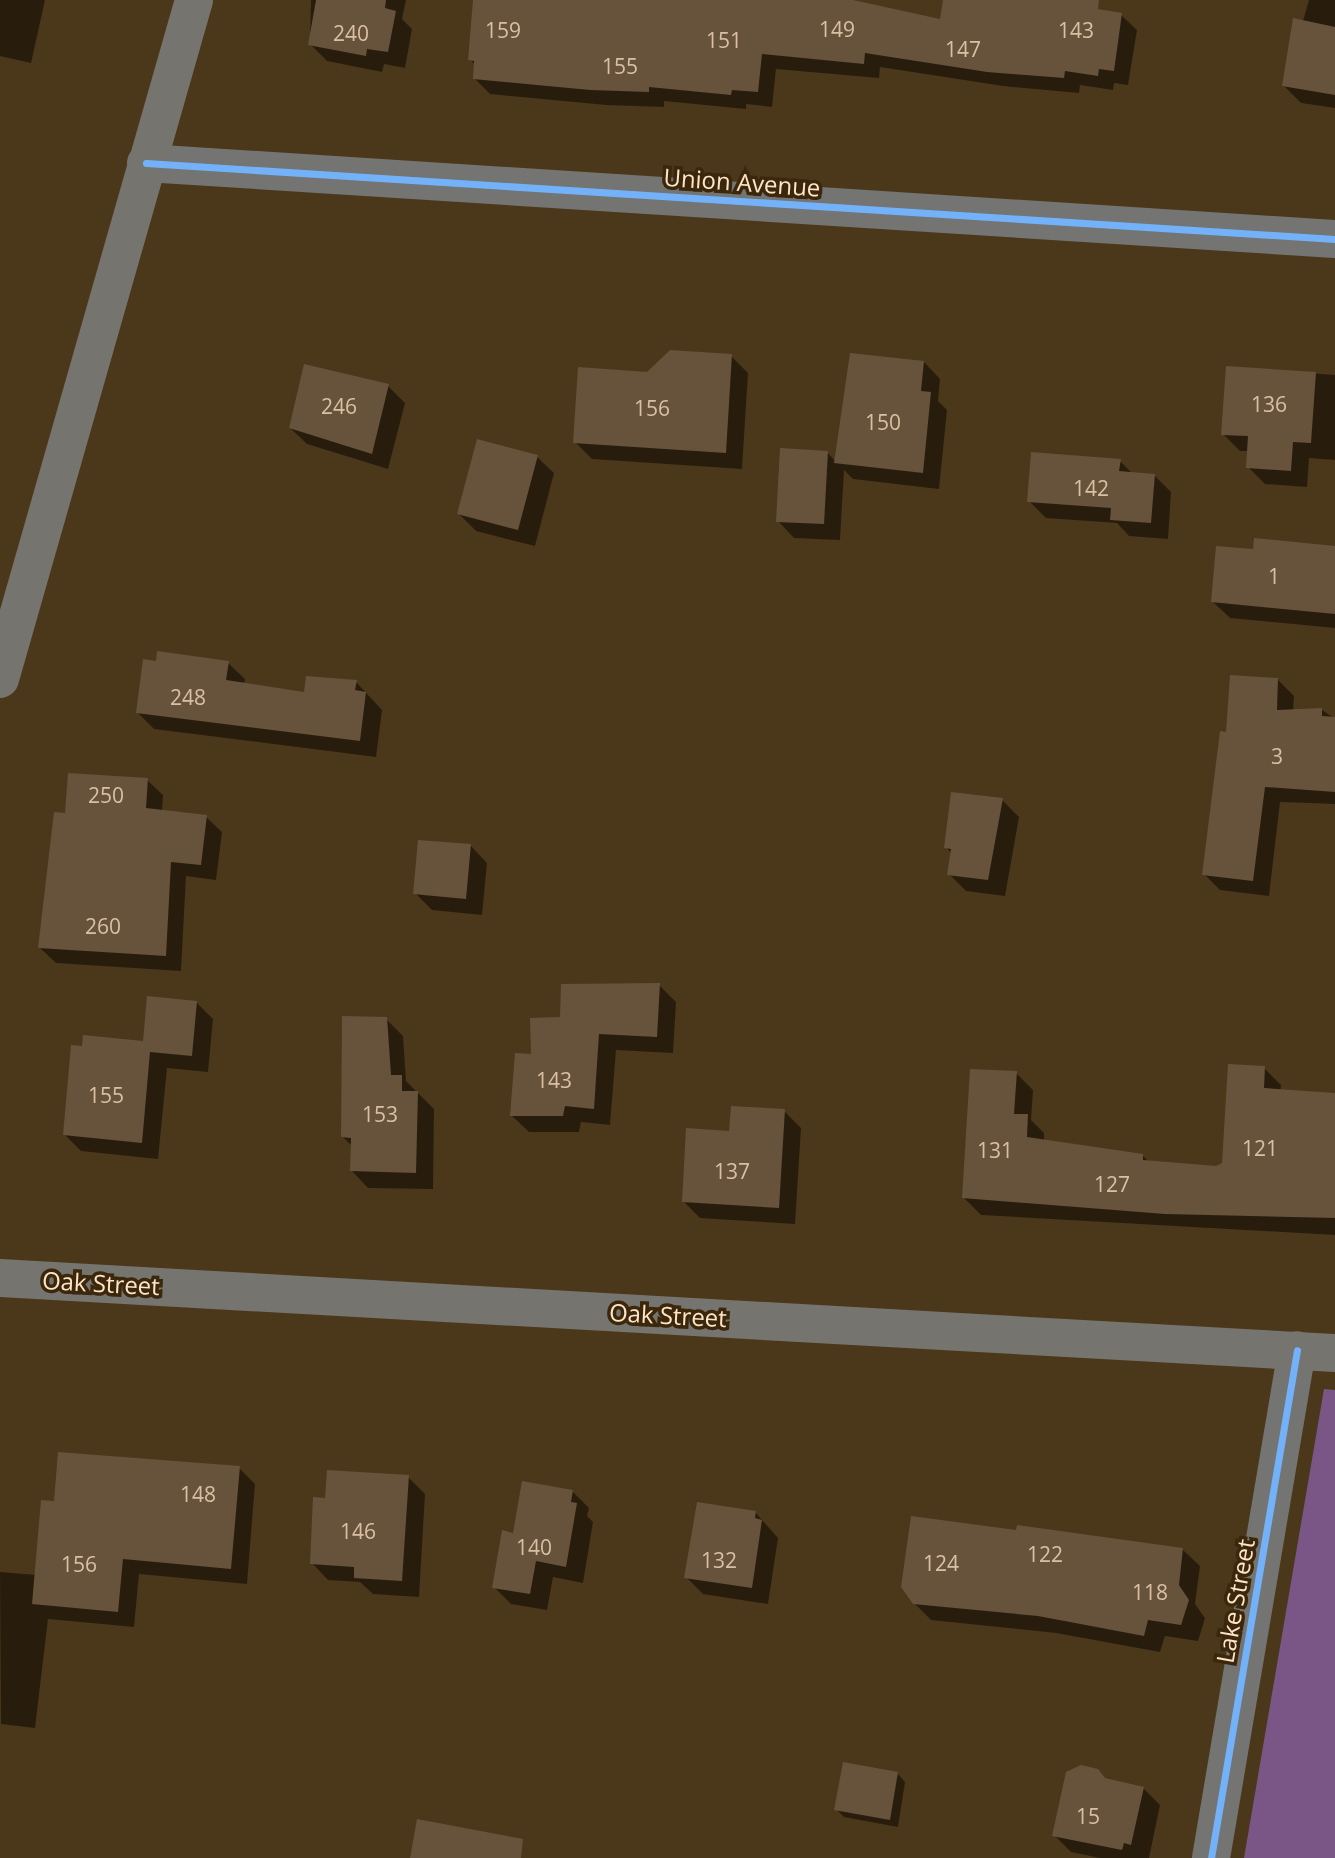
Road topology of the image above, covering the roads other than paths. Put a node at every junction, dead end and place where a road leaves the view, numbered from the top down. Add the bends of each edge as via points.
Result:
1 (194, 0) edge
2 (146, 163) junction
3 (1335, 239) edge
4 (0, 679) edge
5 (0, 1278) edge
6 (1297, 1350) junction
7 (1335, 1353) edge
8 (1211, 1858) edge

1 - 2 main road
2 - 3 street, Union Avenue
2 - 4 main road
5 - 6 main road, Oak Street
6 - 7 main road, Oak Street
6 - 8 street, Lake Street

